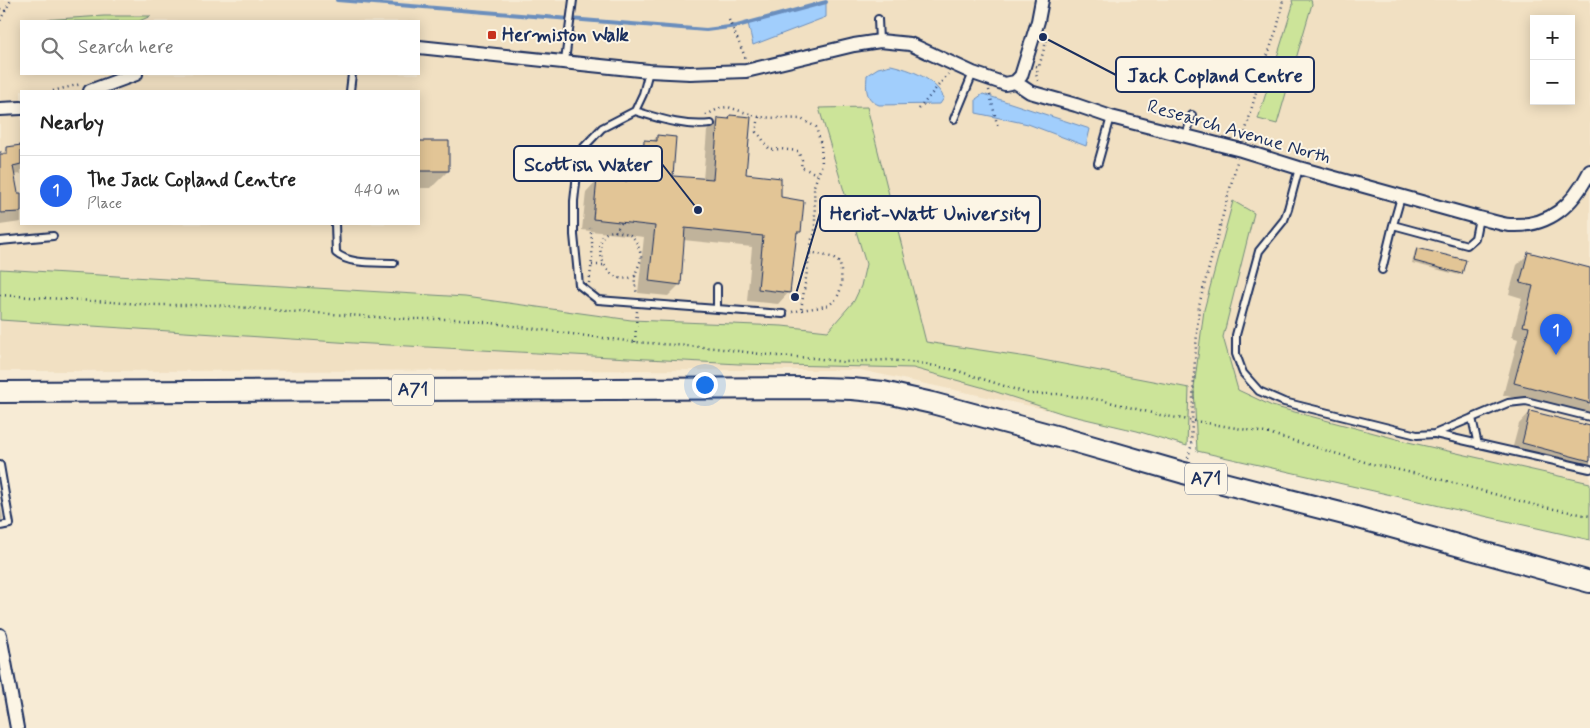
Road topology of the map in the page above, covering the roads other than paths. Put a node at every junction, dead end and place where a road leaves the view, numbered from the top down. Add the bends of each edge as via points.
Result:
1 (573, 0) edge
2 (1042, 0) edge
3 (878, 19) dead end
4 (878, 41) junction
5 (420, 46) edge
6 (565, 61) junction
7 (649, 70) junction
8 (973, 73) junction
9 (133, 75) edge
10 (352, 75) edge
11 (1015, 82) junction
12 (93, 90) edge
13 (350, 90) edge
14 (20, 108) edge
15 (0, 109) edge
16 (636, 111) junction
17 (1192, 115) dead end
18 (1111, 116) junction
19 (954, 119) dead end
20 (712, 124) dead end
21 (1186, 136) junction
22 (1098, 163) dead end
23 (1299, 168) junction
24 (1590, 171) edge
25 (1401, 197) junction
26 (1479, 218) junction
27 (335, 225) edge
28 (1394, 225) junction
29 (53, 236) dead end
30 (0, 241) edge
31 (394, 263) dead end
32 (1382, 270) dead end
33 (717, 287) dead end
34 (717, 308) junction
35 (783, 314) road end
36 (3, 392) edge
37 (1590, 417) edge
38 (1472, 418) junction
39 (1434, 434) junction
40 (1478, 445) junction
41 (0, 465) edge
42 (1590, 469) edge
43 (0, 526) edge
44 (1590, 582) edge
45 (0, 635) edge
46 (17, 728) edge

1 - 6 lane
2 - 11 street via 1026,63
3 - 4 lane
4 - 7 street, Research Avenue North via 746,71 690,73
4 - 8 street, Research Avenue North via 910,44
5 - 6 street, Research Avenue North
6 - 7 street, Research Avenue North
7 - 16 lane
8 - 11 street, Research Avenue North via 1005,84
8 - 19 lane
9 - 12 street
10 - 13 lane
11 - 18 street, Research Avenue North via 1030,92
14 - 15 street
16 - 20 lane via 696,126
16 - 34 lane via 602,128 584,148 574,201 579,285 598,300
17 - 21 lane
18 - 21 street, Research Avenue North
18 - 22 lane
21 - 23 street, Research Avenue North
23 - 25 street, Research Avenue North
23 - 39 lane via 1284,220 1259,252 1236,335 1236,354 1243,373 1259,391 1284,402 1417,435
24 - 26 street, Research Avenue North via 1573,200 1554,216 1534,223 1510,225
25 - 26 street, Research Avenue North
25 - 28 lane
26 - 28 lane via 1475,238 1468,245
27 - 31 lane via 336,253 342,258
28 - 32 lane
29 - 30 lane
33 - 34 lane
34 - 35 lane
36 - 44 main road, A71 via 852,389 883,392
37 - 38 lane via 1526,401 1508,403
38 - 39 lane
38 - 40 lane
39 - 40 lane
40 - 42 lane
41 - 43 lane via 10,524
45 - 46 street

